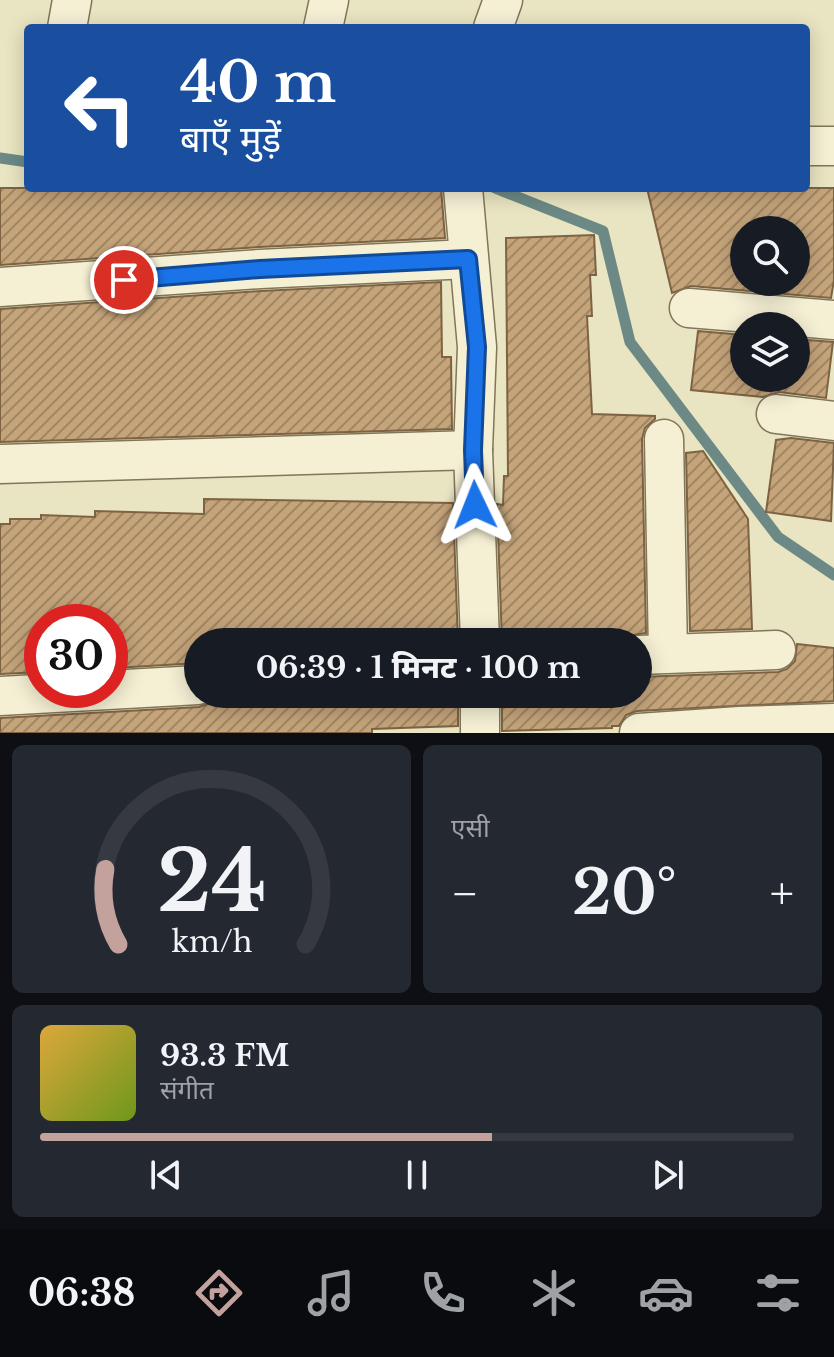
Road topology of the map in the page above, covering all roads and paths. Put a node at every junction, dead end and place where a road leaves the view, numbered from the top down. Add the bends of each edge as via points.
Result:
1 (72, 0) edge
2 (329, 0) edge
3 (503, 0) edge
4 (68, 24) edge
5 (324, 24) edge
6 (494, 24) edge
7 (810, 146) edge
8 (834, 146) edge
9 (463, 192) edge
10 (468, 259) junction
11 (0, 287) edge
12 (689, 308) dead end
13 (834, 320) edge
14 (776, 414) dead end
15 (834, 421) edge
16 (664, 439) dead end
17 (473, 450) junction
18 (0, 464) edge
19 (479, 628) edge
20 (776, 650) dead end
21 (653, 654) edge
22 (184, 686) edge
23 (0, 696) edge
24 (480, 708) edge
25 (834, 723) edge
26 (480, 733) edge
27 (639, 733) edge

1 - 4 street
2 - 5 street
3 - 6 street
7 - 8 street
9 - 10 street
10 - 11 street
10 - 17 street via 477,347
12 - 13 street
14 - 15 street
16 - 21 street
17 - 18 street
17 - 19 street
20 - 21 street
22 - 23 street
24 - 26 street
25 - 27 street

